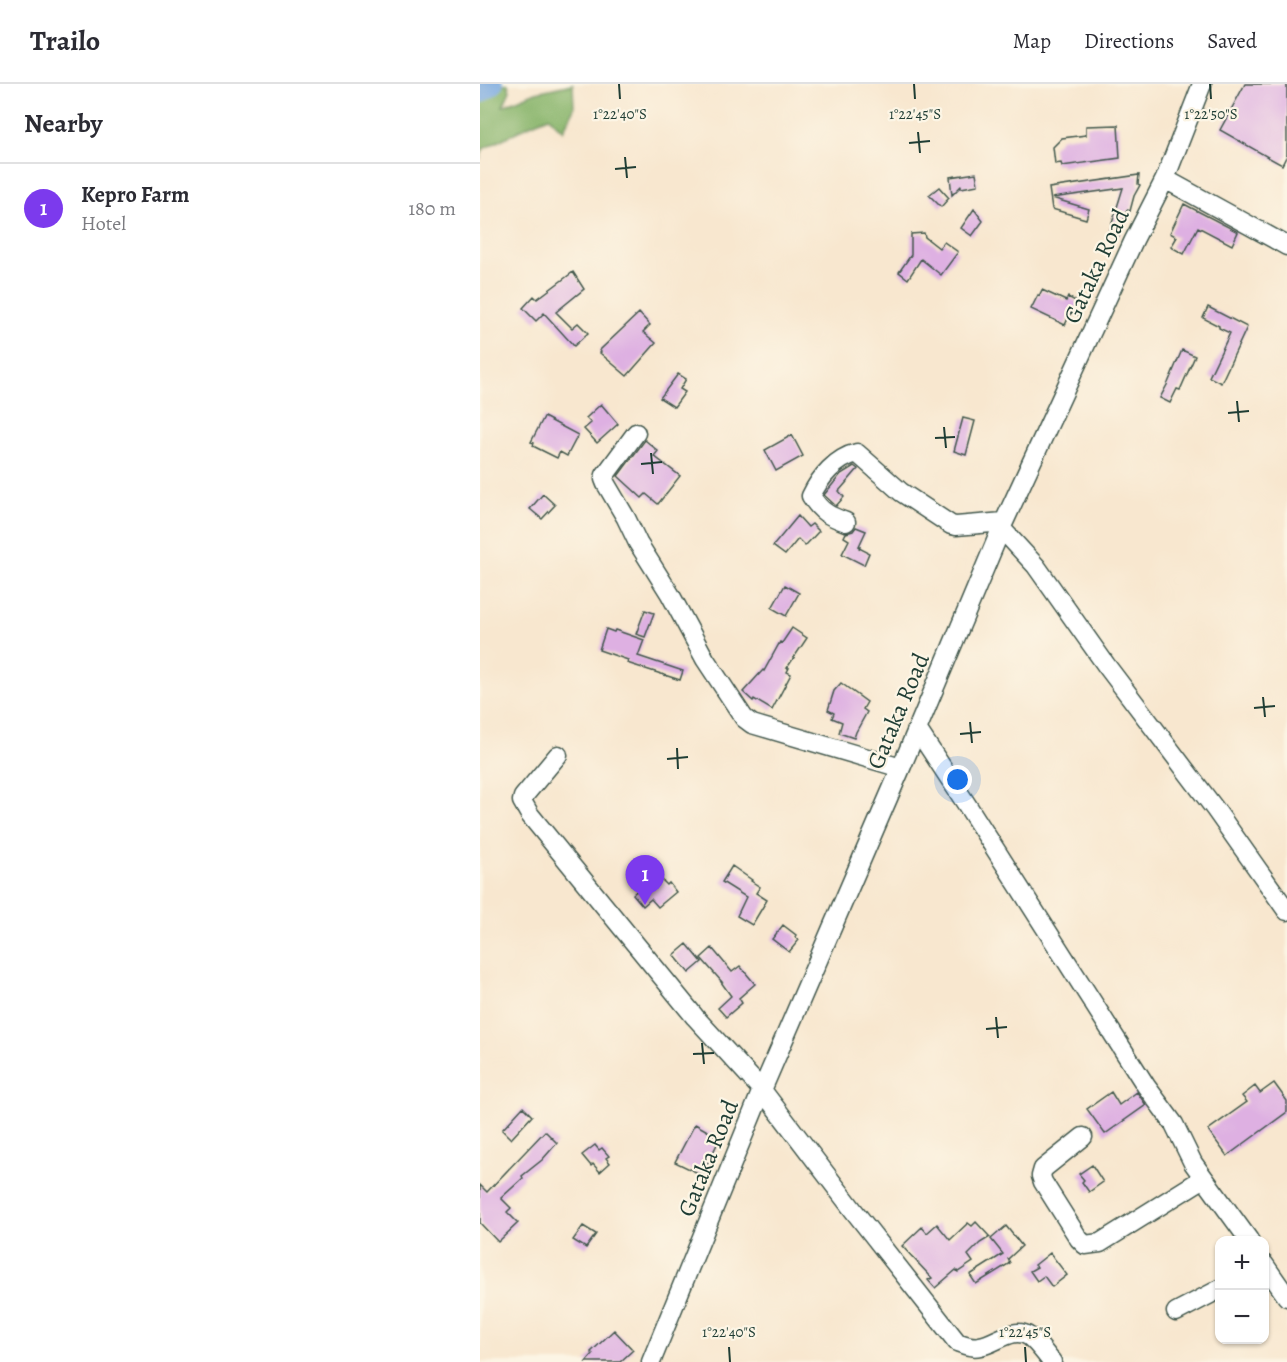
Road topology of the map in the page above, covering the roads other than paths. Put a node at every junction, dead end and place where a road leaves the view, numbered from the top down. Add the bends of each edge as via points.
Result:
1 (1202, 84) edge
2 (1165, 179) junction
3 (1287, 246) edge
4 (636, 433) dead end
5 (846, 522) dead end
6 (1002, 525) junction
7 (917, 729) junction
8 (558, 755) dead end
9 (901, 768) junction
10 (1287, 911) edge
11 (762, 1090) junction
12 (1083, 1137) dead end
13 (1204, 1178) junction
14 (1246, 1236) edge
15 (1269, 1271) edge
16 (1218, 1290) edge
17 (1287, 1297) edge
18 (1176, 1312) dead end
19 (651, 1362) edge
20 (1052, 1362) edge

1 - 2 street, Gataka Road
2 - 3 street
2 - 6 street, Gataka Road
4 - 9 street via 604,479 705,659 744,718 752,724
5 - 6 street via 829,516 812,496 817,483 840,460 857,453 901,492 951,525
6 - 7 street, Gataka Road
6 - 10 street
7 - 9 street, Gataka Road
7 - 13 street via 1174,1124
8 - 11 street via 523,798 530,815 696,1017
9 - 11 street, Gataka Road
11 - 19 street, Gataka Road
11 - 20 street via 957,1342 982,1346 1018,1333 1029,1336
12 - 13 street via 1043,1169 1041,1176 1085,1245 1100,1243
13 - 14 street
15 - 17 street
16 - 18 street

